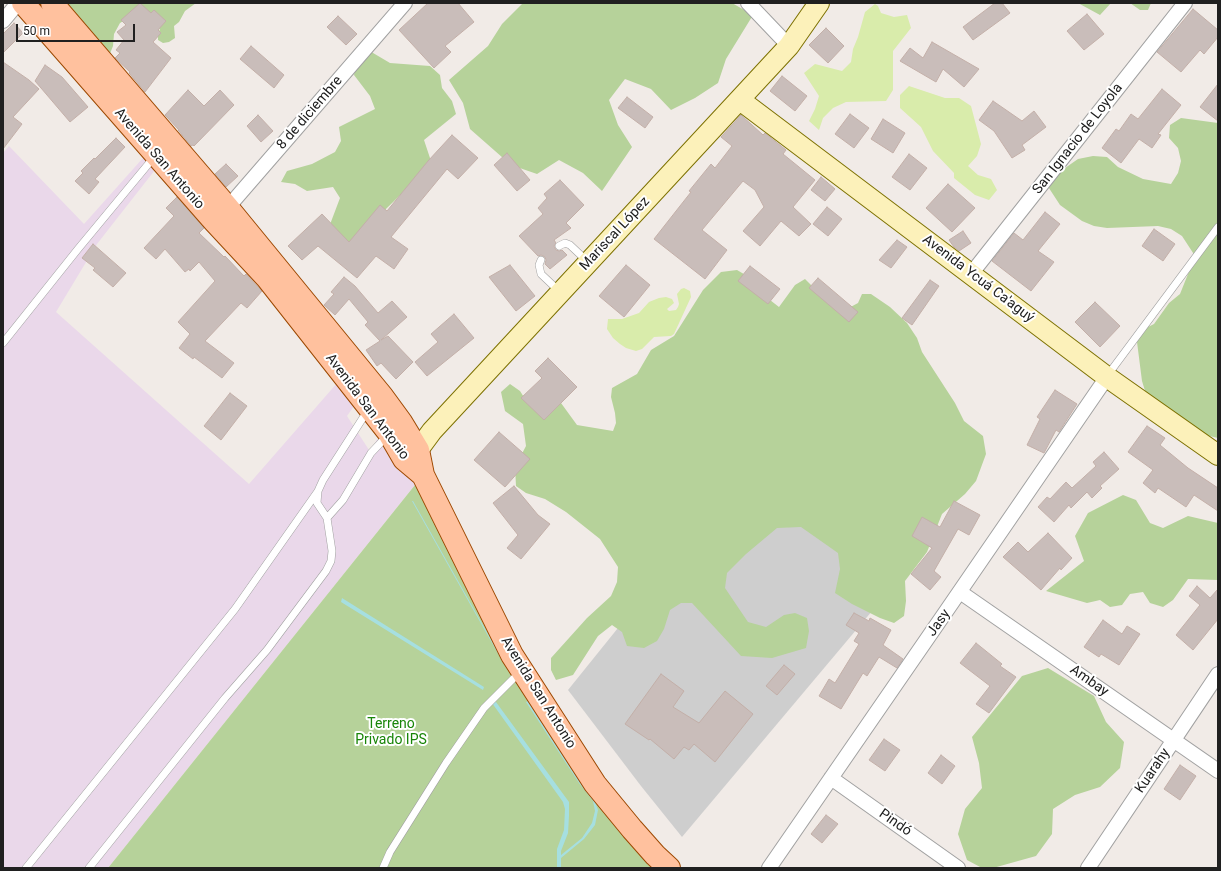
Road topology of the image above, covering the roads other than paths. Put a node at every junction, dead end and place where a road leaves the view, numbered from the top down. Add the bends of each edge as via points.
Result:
1 (18, 3) edge
2 (23, 3) edge
3 (52, 3) edge
4 (405, 3) edge
5 (748, 3) edge
6 (819, 3) edge
7 (1185, 3) edge
8 (3, 21) edge
9 (789, 46) junction
10 (740, 100) junction
11 (162, 147) junction
12 (221, 215) junction
13 (1218, 227) edge
14 (559, 246) dead end
15 (541, 260) dead end
16 (589, 262) junction
17 (971, 274) junction
18 (560, 292) junction
19 (3, 343) edge
20 (1107, 377) junction
21 (376, 402) junction
22 (395, 427) junction
23 (411, 455) junction
24 (1218, 455) edge
25 (318, 491) junction
26 (327, 518) junction
27 (960, 592) junction
28 (522, 670) junction
29 (1218, 674) edge
30 (1174, 740) junction
31 (1218, 771) edge
32 (831, 778) junction
33 (26, 868) edge
34 (89, 868) edge
35 (383, 868) edge
36 (669, 868) edge
37 (769, 868) edge
38 (958, 868) edge
39 (1088, 868) edge

1 - 8 street
2 - 11 main road, Avenida San Antonio
3 - 11 main road, Avenida San Antonio
4 - 12 street, 8 de diciembre
5 - 9 street
6 - 9 street, Mariscal López
7 - 17 street, San Ignacio de Loyola
9 - 10 street, Mariscal López
10 - 16 street, Mariscal López
10 - 17 street, Avenida Ycuá Ca'aguý
11 - 12 main road, Avenida San Antonio
11 - 19 lane
12 - 21 main road, Avenida San Antonio
13 - 20 lane
14 - 16 lane via 570,245
15 - 18 lane via 541,274
16 - 18 street, Mariscal López
17 - 20 street, Avenida Ycuá Ca'aguý
18 - 23 street, Mariscal López
20 - 24 street, Avenida Ycuá Ca'aguý
20 - 27 street, Jasy
21 - 22 main road, Avenida San Antonio
21 - 25 lane
22 - 23 main road, Avenida San Antonio
22 - 26 lane via 371,453 343,500
23 - 28 main road, Avenida San Antonio via 512,655
25 - 26 lane via 317,503
25 - 33 lane via 235,609
26 - 34 lane via 332,551 326,571 267,650
27 - 30 street, Ambay
27 - 32 street, Jasy
28 - 35 lane via 484,708 446,763 390,852
28 - 36 main road, Avenida San Antonio via 595,784
29 - 30 street, Kuarahy
30 - 31 street, Ambay
30 - 39 street, Kuarahy
32 - 37 street, Jasy
32 - 38 street, Pindó

